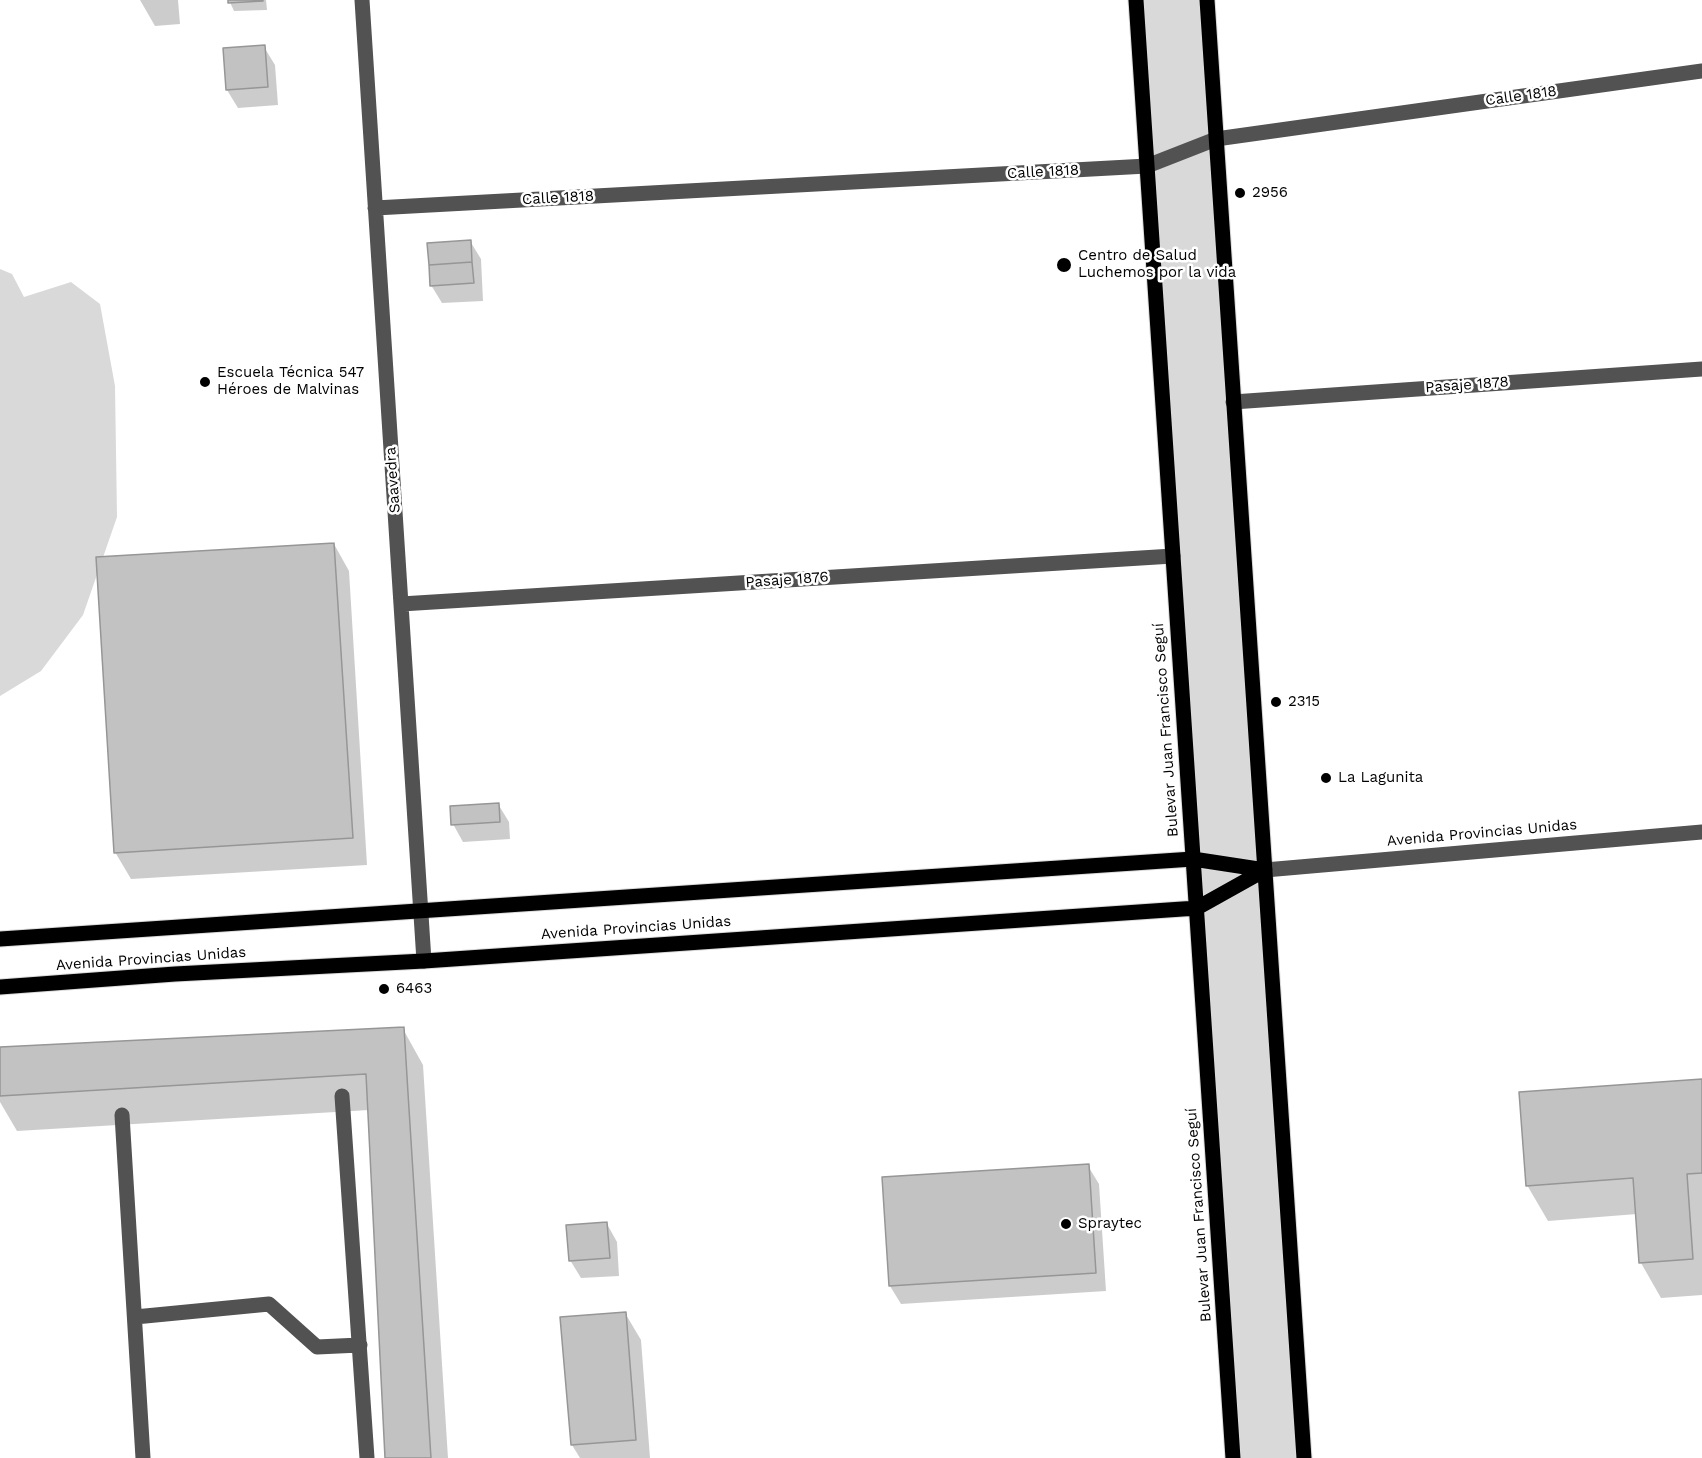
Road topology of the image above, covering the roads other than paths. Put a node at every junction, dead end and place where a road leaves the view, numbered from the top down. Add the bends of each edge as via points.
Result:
1 (362, 0) edge
2 (1136, 0) edge
3 (1207, 0) edge
4 (1702, 71) edge
5 (1216, 139) junction
6 (1147, 166) junction
7 (375, 208) junction
8 (1702, 369) edge
9 (1233, 402) junction
10 (1173, 556) junction
11 (400, 604) junction
12 (1702, 832) edge
13 (1193, 859) junction
14 (1265, 870) junction
15 (1197, 908) junction
16 (420, 911) junction
17 (0, 939) edge
18 (424, 960) junction
19 (0, 987) edge
20 (342, 1096) dead end
21 (122, 1115) dead end
22 (135, 1317) junction
23 (360, 1345) junction
24 (143, 1458) edge
25 (367, 1458) edge
26 (1233, 1458) edge
27 (1304, 1458) edge

1 - 7 street, Saavedra
2 - 6 main road, Bulevar Juan Francisco Seguí
3 - 5 main road
4 - 5 street, Calle 1818
5 - 6 street, Calle 1818
5 - 9 main road
6 - 7 street, Calle 1818
6 - 10 main road, Bulevar Juan Francisco Seguí
7 - 11 street, Saavedra
8 - 9 street, Pasaje 1878
9 - 14 main road
10 - 11 street, Pasaje 1876
10 - 13 main road, Bulevar Juan Francisco Seguí
11 - 16 street, Saavedra
12 - 14 street, Avenida Provincias Unidas
13 - 14 main road, Avenida Provincias Unidas
13 - 15 main road, Bulevar Juan Francisco Seguí
13 - 16 main road, Avenida Provincias Unidas
14 - 15 main road, Avenida Provincias Unidas
14 - 27 main road
15 - 18 main road, Avenida Provincias Unidas
15 - 26 main road, Bulevar Juan Francisco Seguí
16 - 17 main road, Avenida Provincias Unidas
16 - 18 street, Saavedra
18 - 19 main road, Avenida Provincias Unidas
20 - 23 street
21 - 22 street
22 - 23 street via 269,1304 317,1347
22 - 24 street
23 - 25 street

